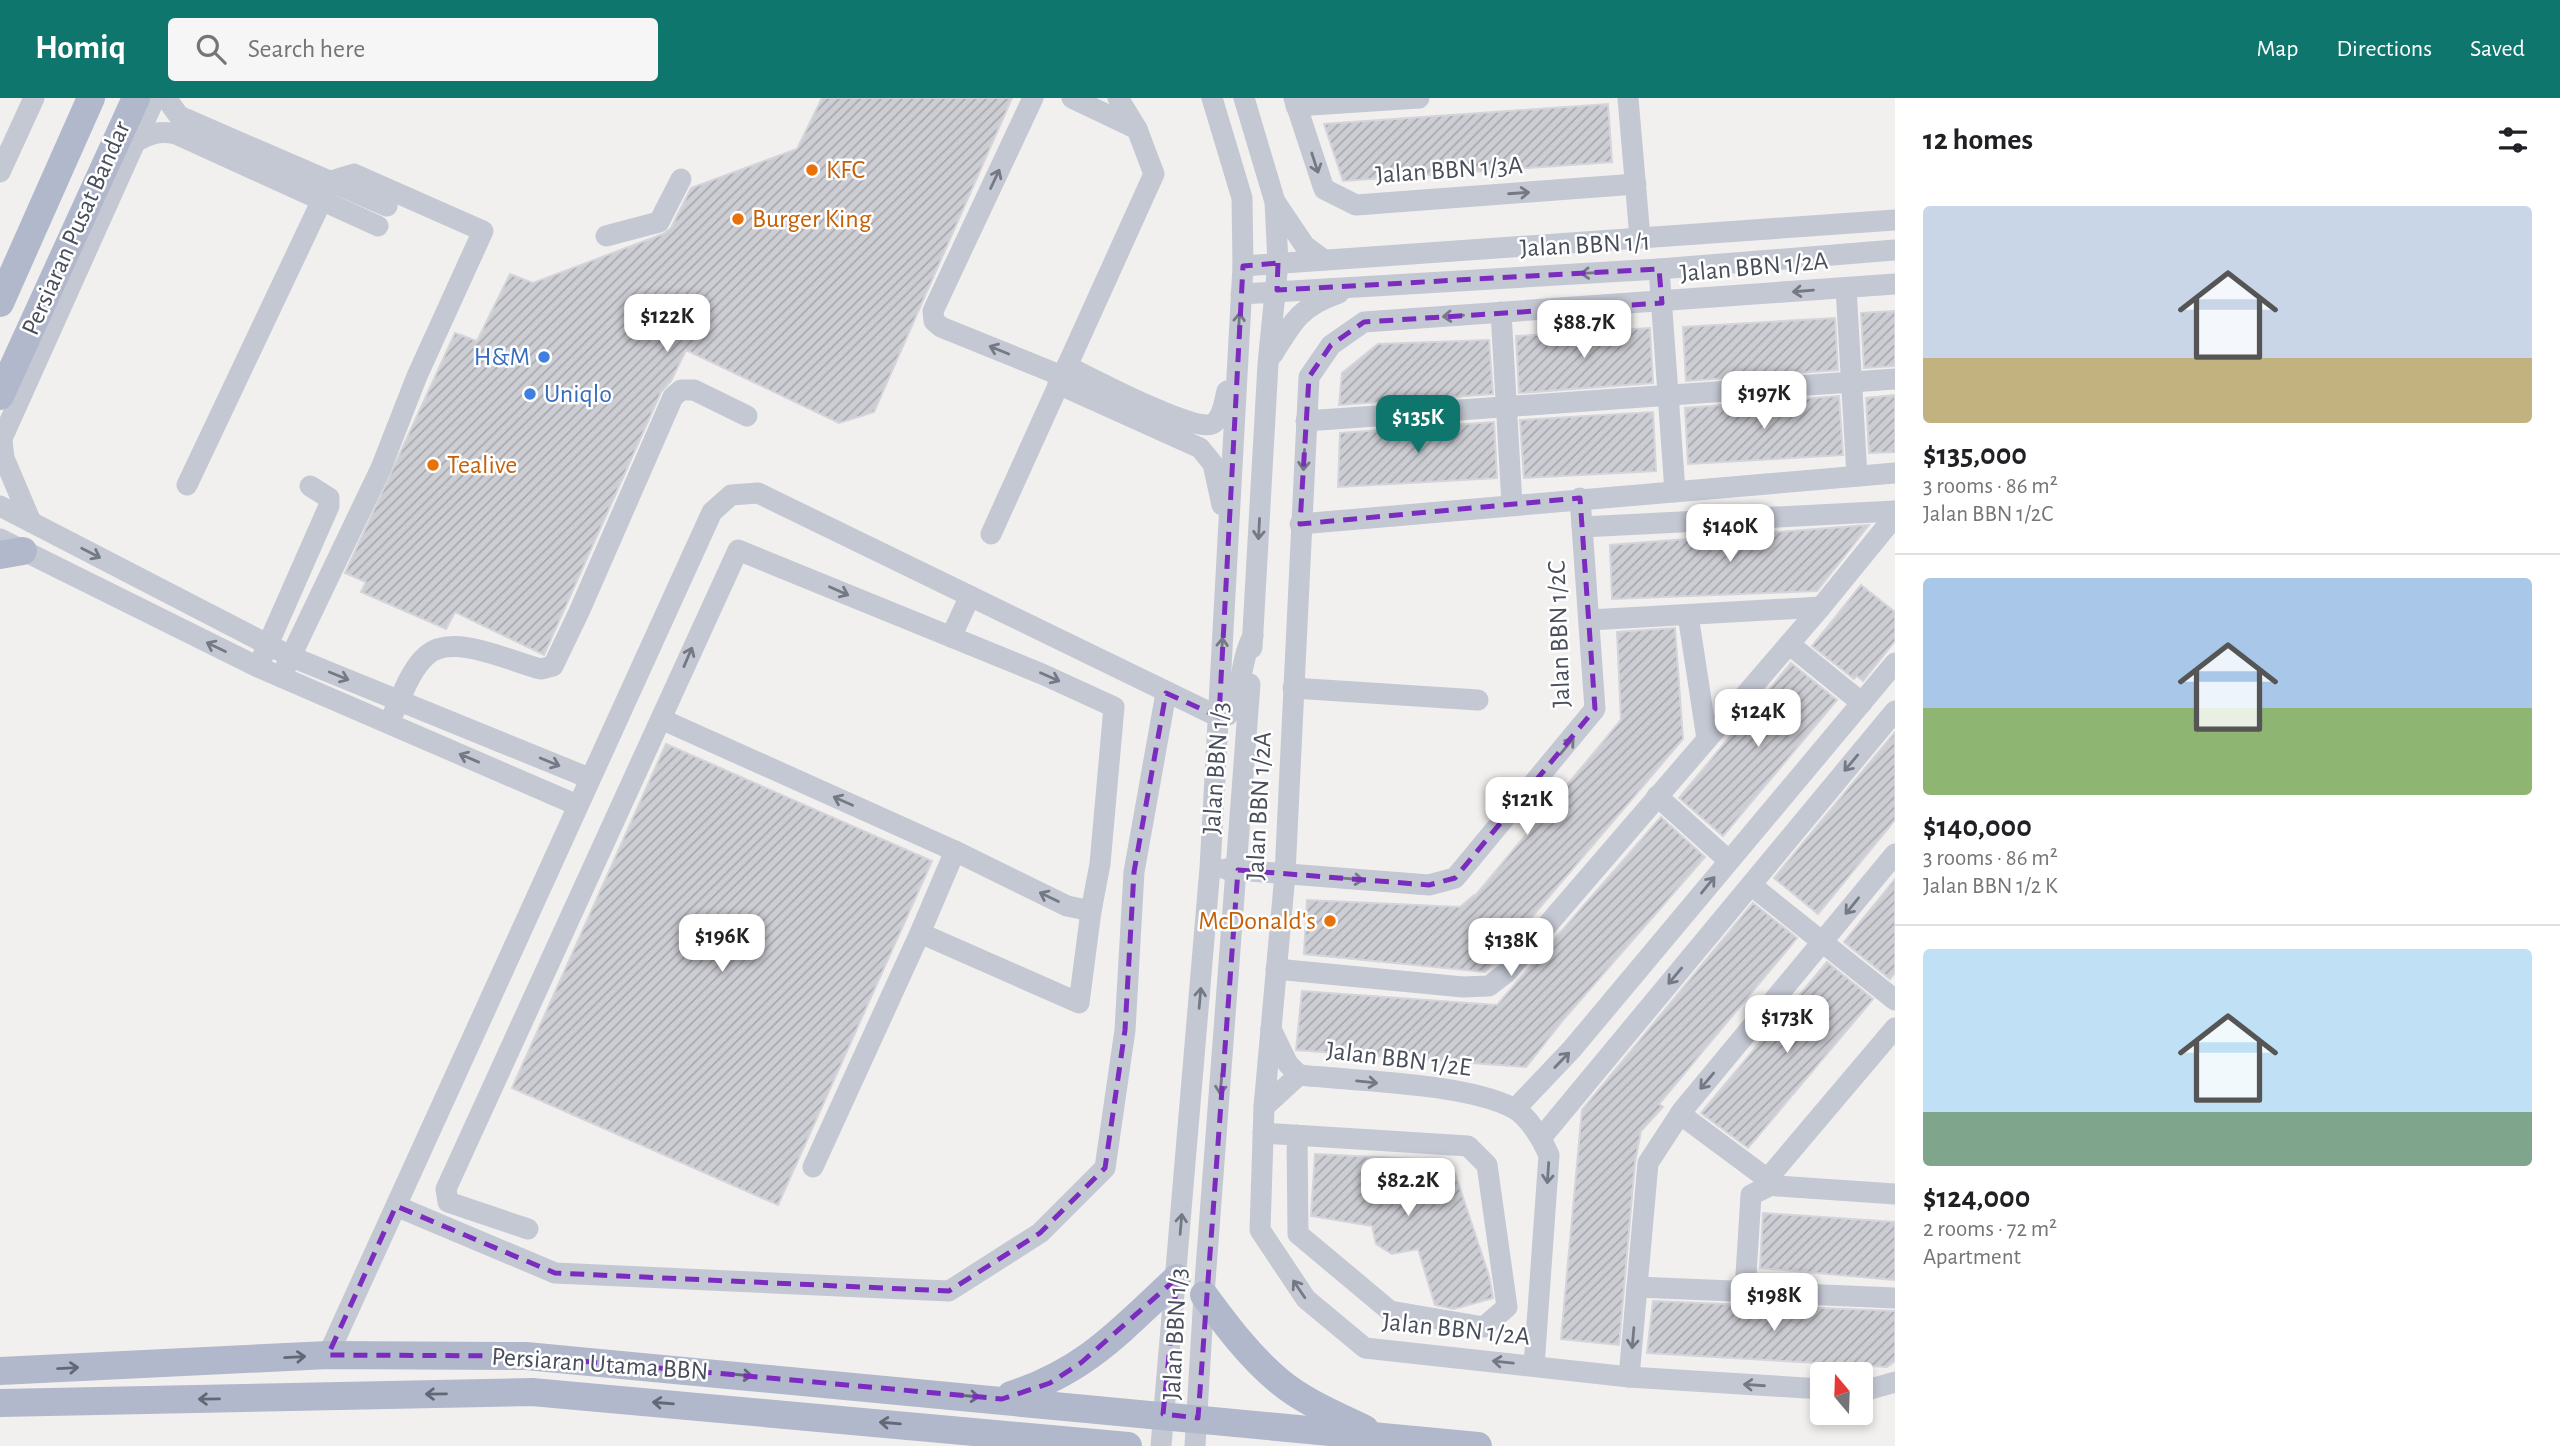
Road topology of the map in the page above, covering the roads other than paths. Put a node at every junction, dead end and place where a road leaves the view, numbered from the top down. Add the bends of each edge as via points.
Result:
1 (34, 98) edge
2 (92, 98) edge
3 (135, 98) edge
4 (155, 98) edge
5 (166, 98) edge
6 (1033, 98) edge
7 (1072, 98) edge
8 (1118, 98) edge
9 (1138, 98) edge
10 (1212, 98) edge
11 (1244, 98) edge
12 (1419, 98) edge
13 (1628, 98) edge
14 (1295, 102) edge
15 (1137, 129) junction
16 (135, 142) junction
17 (0, 172) edge
18 (681, 179) dead end
19 (331, 181) junction
20 (1636, 184) junction
21 (320, 200) junction
22 (1275, 202) junction
23 (387, 206) dead end
24 (1895, 220) edge
25 (378, 226) dead end
26 (606, 236) dead end
27 (1640, 238) junction
28 (1895, 250) edge
29 (1324, 260) junction
30 (1278, 263) junction
31 (1243, 266) junction
32 (1659, 270) junction
33 (1895, 284) edge
34 (1357, 286) junction
35 (1846, 288) junction
36 (1277, 290) junction
37 (1241, 294) junction
38 (0, 303) edge
39 (1662, 303) junction
40 (1501, 312) junction
41 (1237, 351) junction
42 (1268, 364) junction
43 (1062, 375) junction
44 (1895, 379) edge
45 (1851, 380) junction
46 (1668, 394) junction
47 (0, 396) edge
48 (1506, 404) junction
49 (747, 416) dead end
50 (1306, 421) junction
51 (1, 442) edge
52 (1895, 473) edge
53 (1857, 477) junction
54 (187, 485) dead end
55 (310, 486) dead end
56 (1675, 491) junction
57 (1580, 498) junction
58 (1512, 505) junction
59 (0, 506) edge
60 (1895, 513) edge
61 (31, 522) junction
62 (1300, 524) junction
63 (1582, 527) junction
64 (991, 534) dead end
65 (1228, 534) junction
66 (8, 548) edge
67 (970, 596) junction
68 (1821, 607) junction
69 (1688, 615) junction
70 (1589, 620) junction
71 (1253, 636) junction
72 (951, 637) junction
73 (1789, 644) junction
74 (268, 645) junction
75 (292, 657) junction
76 (1895, 663) edge
77 (258, 667) junction
78 (281, 677) junction
79 (1293, 688) junction
80 (1166, 693) junction
81 (400, 700) junction
82 (1478, 700) dead end
83 (1862, 703) junction
84 (1894, 715) edge
85 (1219, 717) junction
86 (661, 719) junction
87 (387, 723) junction
88 (1707, 739) junction
89 (589, 778) junction
90 (1657, 796) junction
91 (577, 805) junction
92 (955, 851) junction
93 (1895, 853) edge
94 (1728, 860) junction
95 (1100, 864) junction
96 (1210, 868) junction
97 (1238, 870) junction
98 (1134, 872) junction
99 (1285, 874) junction
100 (1751, 885) junction
101 (1091, 911) junction
102 (920, 933) junction
103 (1822, 944) junction
104 (1276, 969) junction
105 (1895, 1000) edge
106 (1270, 1027) junction
107 (1895, 1028) edge
108 (1299, 1074) junction
109 (1264, 1107) junction
110 (1515, 1109) junction
111 (1680, 1114) junction
112 (1263, 1133) junction
113 (1297, 1135) junction
114 (1541, 1138) junction
115 (813, 1167) dead end
116 (1771, 1180) junction
117 (1895, 1194) edge
118 (396, 1206) junction
119 (528, 1229) dead end
120 (1177, 1278) junction
121 (1637, 1287) junction
122 (1745, 1291) junction
123 (1204, 1295) junction
124 (1895, 1298) edge
125 (328, 1355) junction
126 (1534, 1366) junction
127 (0, 1371) edge
128 (1629, 1377) junction
129 (1895, 1382) edge
130 (1810, 1388) edge
131 (1873, 1388) edge
132 (1002, 1399) junction
133 (0, 1403) edge
134 (1163, 1414) junction
135 (1198, 1418) junction
136 (984, 1431) junction
137 (1380, 1436) junction
138 (1023, 1446) edge
139 (1129, 1446) edge
140 (1161, 1446) edge
141 (1195, 1446) edge
142 (1478, 1446) edge

1 - 17 street
2 - 38 main road, Persiaran Pusat Bandar
3 - 47 main road, Persiaran Pusat Bandar
4 - 16 street
5 - 19 street via 179,116
43 -> 6 street via 934,321 933,311
7 - 15 street
8 - 15 street
9 - 15 street
10 - 31 street, Jalan BBN 1/3 via 1241,198
11 - 22 street, Jalan BBN 1/3
12 - 14 street
13 - 20 street
14 -> 20 street, Jalan BBN 1/3A via 1324,189 1356,205
15 - 43 street via 1154,174
16 - 21 street via 151,133 176,134
16 - 51 street
18 - 26 street via 659,222
19 - 21 street
19 - 23 street
19 - 75 street via 354,174 483,231 417,376 382,468
20 - 27 street
21 - 25 street
21 - 54 street
22 - 29 street via 1305,246
22 - 30 street, Jalan BBN 1/3
24 - 27 street, Jalan BBN 1/1
27 - 29 street, Jalan BBN 1/1
28 - 32 street, Jalan BBN 1/1
29 - 30 street, Jalan BBN 1/1
30 - 31 street, Jalan BBN 1/1
30 - 36 street, Jalan BBN 1/3
31 - 37 street, Jalan BBN 1/3
32 -> 34 street, Jalan BBN 1/1
32 - 39 street
33 - 35 street, Jalan BBN 1/2A
34 - 36 street, Jalan BBN 1/1
34 - 42 street via 1311,303 1298,314
35 -> 39 street, Jalan BBN 1/2A
35 - 45 street
36 - 37 street, Jalan BBN 1/1
36 - 42 street, Jalan BBN 1/3
41 -> 37 street, Jalan BBN 1/3
39 - 40 street, Jalan BBN 1/2A
39 - 46 street
40 - 48 street
40 -> 50 street, Jalan BBN 1/2A via 1364,322 1331,345 1309,377
41 - 43 street via 1221,414 1215,423 1204,427
41 - 65 street, Jalan BBN 1/3
42 -> 71 street, Jalan BBN 1/3
43 - 64 street
43 - 65 street via 1200,448 1213,464
44 - 45 street
45 - 46 street
45 - 53 street
46 - 48 street
46 - 56 street
48 - 50 street
48 - 58 street
49 - 81 street via 694,390 681,390 673,397 552,666 541,669 448,645 420,663
50 -> 62 street, Jalan BBN 1/2A
51 - 61 street
52 - 53 street
53 - 56 street
55 - 74 street via 329,498 329,506
56 - 57 street
57 - 58 street
57 - 63 street, Jalan BBN 1/2C
58 - 62 street
59 - 61 street
60 - 63 street
60 - 68 street
61 -> 74 street
62 - 79 street, Jalan BBN 1/2A
63 - 70 street, Jalan BBN 1/2C
85 -> 65 street, Jalan BBN 1/3
77 -> 66 street
67 - 72 street
67 - 80 street
67 - 89 street via 758,492 732,495 712,512
68 - 69 street
68 - 73 street
69 - 70 street
69 - 88 street
99 -> 70 street, Jalan BBN 1/2C via 1429,885 1455,878 1590,718 1595,699
71 - 85 street via 1244,653 1236,704 1228,715
71 - 97 street, Jalan BBN 1/3
86 -> 72 street via 738,550
72 -> 95 street via 1114,707
73 - 83 street
73 - 88 street
74 - 75 street
74 - 77 street
75 - 78 street
75 -> 81 street
76 - 83 street
77 - 78 street
78 - 87 street
79 - 82 street
79 - 99 street, Jalan BBN 1/2A
80 - 85 street
80 - 98 street
81 - 87 street
81 -> 89 street
83 - 94 street
84 -> 100 street
85 - 96 street, Jalan BBN 1/3
92 -> 86 street
86 - 119 street via 446,1189 448,1202
91 -> 87 street
88 - 90 street
89 - 91 street
90 - 94 street
90 - 104 street via 1507,973 1489,986
91 - 118 street
101 -> 92 street via 1068,906
92 - 102 street
93 -> 103 street
110 -> 94 street via 1572,1049
95 - 98 street
95 - 101 street
96 - 97 street, Jalan BBN 1/2C
120 -> 96 street, Jalan BBN 1/3
97 - 99 street, Jalan BBN 1/2C
97 -> 123 street, Jalan BBN 1/3
98 - 118 street via 1125,1030 1105,1168 1040,1233 949,1291 555,1273
99 - 104 street, Jalan BBN 1/2A
100 - 103 street
100 -> 114 street
101 - 102 street via 1079,1003
102 - 115 street
103 - 105 street
103 -> 111 street
104 - 106 street, Jalan BBN 1/2A
106 - 108 street, Jalan BBN 1/2E via 1288,1063
106 - 109 street, Jalan BBN 1/2A
107 - 116 street
108 - 109 street, Jalan BBN 1/2E
108 -> 110 street, Jalan BBN 1/2E via 1466,1093
109 - 112 street, Jalan BBN 1/2A
110 - 114 street
111 - 116 street
111 - 121 street via 1648,1163
112 - 113 street
126 -> 112 street, Jalan BBN 1/2A via 1365,1348 1306,1299 1260,1230
113 - 113 street via 1298,1234 1390,1311 1484,1327 1507,1307 1486,1166 1468,1146
114 -> 126 street via 1549,1155
116 - 117 street
116 - 122 street via 1751,1195
118 - 125 street
120 - 132 main road via 1082,1362 1050,1383
120 - 134 street, Jalan BBN 1/3
121 - 122 street
121 -> 128 street
122 - 124 street
123 - 135 street, Jalan BBN 1/3
123 - 137 main road via 1279,1381 1334,1415
127 -> 125 main road, Persiaran Utama BBN
125 -> 132 main road, Persiaran Utama BBN via 526,1356
126 - 128 street, Jalan BBN 1/2A
130 -> 128 street, Jalan BBN 1/2A
129 - 131 street
132 - 134 main road, Persiaran Utama BBN
136 -> 133 main road, Persiaran Utama BBN via 532,1392
134 - 135 main road, Persiaran Utama BBN
134 - 140 street, Jalan BBN 1/3
135 - 137 main road, Persiaran Utama BBN
135 - 141 street, Jalan BBN 1/3
136 - 138 main road
136 - 139 main road, Persiaran Utama BBN
137 - 142 main road, Persiaran Utama BBN

